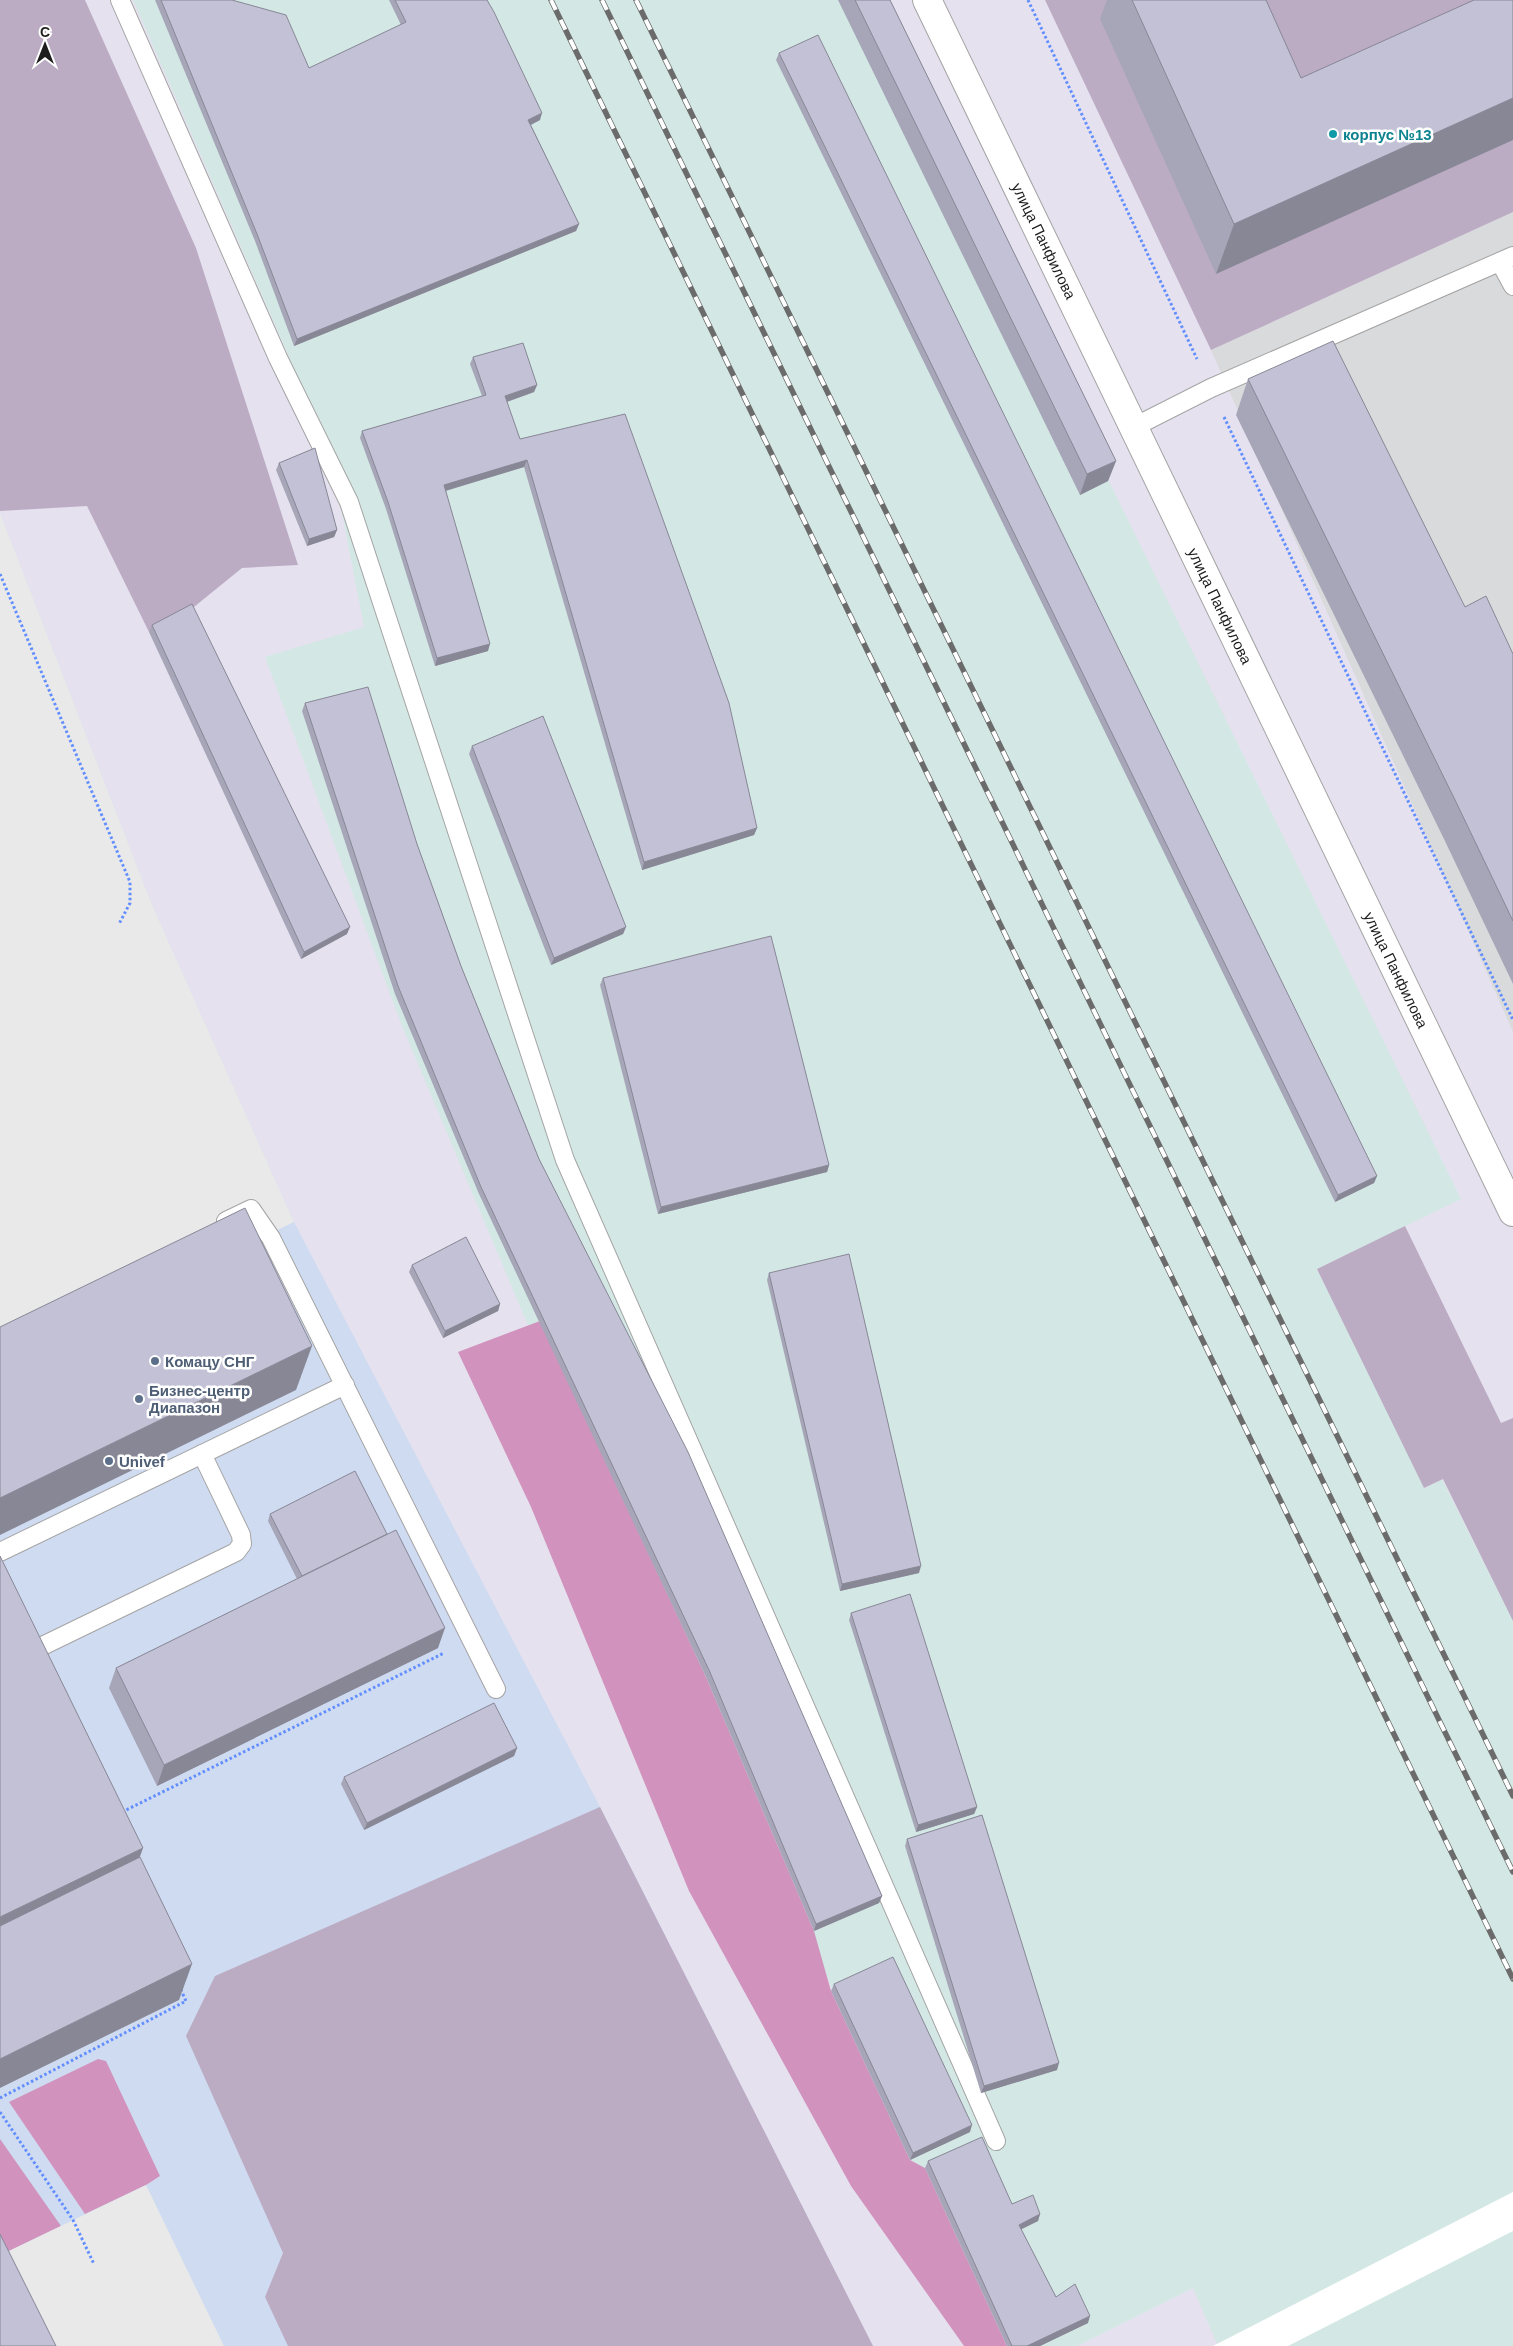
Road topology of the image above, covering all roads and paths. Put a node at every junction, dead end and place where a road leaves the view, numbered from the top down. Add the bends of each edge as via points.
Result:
1 (120, 0) edge
2 (927, 0) edge
3 (1028, 0) edge
4 (1507, 259) edge
5 (1513, 286) edge
6 (1210, 388) junction
7 (1134, 427) junction
8 (0, 574) edge
9 (120, 924) dead end
10 (1513, 1020) edge
11 (1513, 1212) edge
12 (208, 1229) edge
13 (345, 1385) junction
14 (202, 1454) junction
15 (0, 1552) edge
16 (24, 1635) edge
17 (472, 1640) junction
18 (32, 1651) junction
19 (41, 1668) edge
20 (496, 1689) dead end
21 (119, 1813) edge
22 (178, 1983) edge
23 (0, 2098) edge
24 (0, 2112) edge
25 (996, 2141) dead end
26 (94, 2264) dead end

1 - 25 lane via 278,358 349,502 564,1160
2 - 7 street, улица Панфилова
3 - 6 path
4 - 5 lane
4 - 6 lane
6 - 7 lane
6 - 10 path
7 - 11 street, улица Панфилова
8 - 9 path via 130,882 130,903
12 - 13 lane via 251,1209 271,1238
13 - 14 lane
13 - 17 lane
14 - 15 lane
14 - 18 lane via 241,1535 242,1544 236,1552
16 - 18 lane
17 - 20 lane
17 - 21 path
18 - 19 lane
22 - 23 path via 186,2001
24 - 26 path via 73,2220

